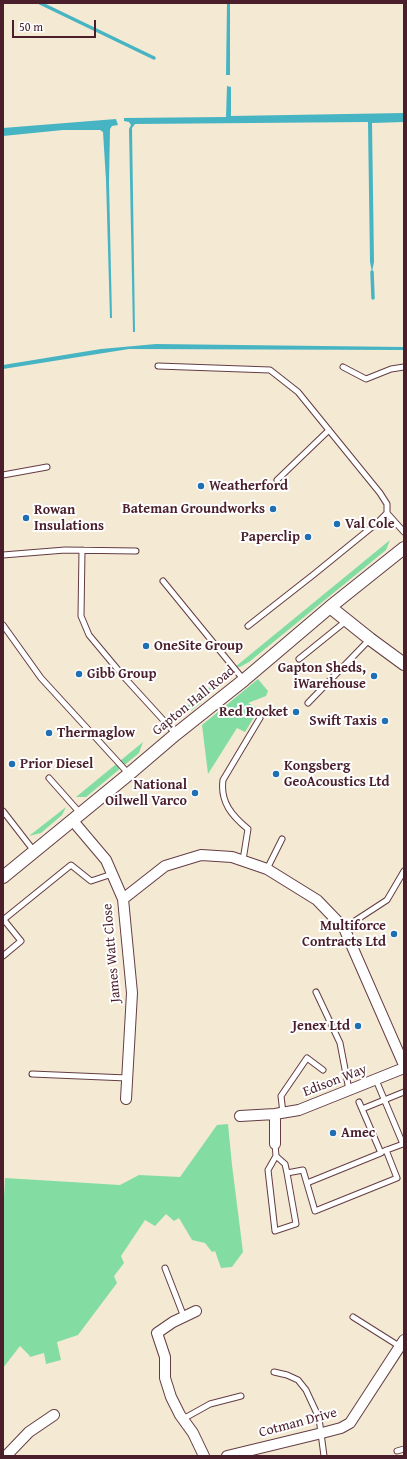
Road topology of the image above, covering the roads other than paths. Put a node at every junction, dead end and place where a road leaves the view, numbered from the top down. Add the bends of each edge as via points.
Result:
1 (158, 366) dead end
2 (343, 367) dead end
3 (404, 367) edge
4 (329, 430) junction
5 (47, 467) dead end
6 (3, 475) edge
7 (278, 480) dead end
8 (387, 513) junction
9 (404, 532) edge
10 (404, 548) edge
11 (82, 550) junction
12 (136, 551) dead end
13 (3, 555) edge
14 (163, 581) dead end
15 (330, 607) junction
16 (347, 620) junction
17 (3, 625) edge
18 (248, 626) dead end
19 (370, 639) junction
20 (298, 659) dead end
21 (404, 664) edge
22 (244, 680) junction
23 (308, 703) dead end
24 (260, 718) dead end
25 (176, 734) junction
26 (129, 774) junction
27 (49, 778) dead end
28 (3, 811) edge
29 (77, 817) junction
30 (282, 839) dead end
31 (35, 851) junction
32 (243, 860) junction
33 (267, 869) junction
34 (404, 871) edge
35 (112, 874) junction
36 (3, 877) edge
37 (123, 899) junction
38 (3, 920) edge
39 (344, 928) junction
40 (3, 956) edge
41 (316, 992) dead end
42 (404, 1066) edge
43 (323, 1070) dead end
44 (32, 1074) dead end
45 (127, 1078) junction
46 (376, 1080) junction
47 (349, 1090) junction
48 (404, 1092) edge
49 (126, 1099) dead end
50 (385, 1100) junction
51 (359, 1102) dead end
52 (362, 1109) junction
53 (279, 1114) junction
54 (240, 1116) dead end
55 (275, 1144) joint
56 (384, 1152) junction
57 (276, 1156) junction
58 (287, 1173) junction
59 (307, 1183) junction
60 (165, 1268) dead end
61 (196, 1311) dead end
62 (184, 1317) junction
63 (353, 1317) dead end
64 (401, 1343) edge
65 (274, 1372) dead end
66 (240, 1396) dead end
67 (54, 1415) dead end
68 (183, 1419) junction
69 (322, 1433) junction
70 (404, 1449) edge
71 (397, 1451) dead end
72 (6, 1456) edge
73 (204, 1456) edge
74 (227, 1456) edge
75 (324, 1456) edge

1 - 4 lane via 270,370 298,392
2 - 3 lane via 366,380 391,369
4 - 7 lane
4 - 8 lane via 380,493 387,504
5 - 6 lane
8 - 9 lane
8 - 18 lane via 325,566
10 - 15 street, Gapton Hall Road
11 - 12 lane
11 - 13 lane
11 - 25 lane via 81,616 89,635
14 - 22 lane
15 - 16 street
15 - 22 street, Gapton Hall Road
16 - 19 street
16 - 20 lane
17 - 26 lane via 41,678
19 - 21 street
19 - 23 lane
22 - 25 street, Gapton Hall Road
24 - 32 lane via 223,780 224,798 238,821 248,829
25 - 26 street, Gapton Hall Road
26 - 29 street, Gapton Hall Road
27 - 29 lane
28 - 31 lane
29 - 31 street, Gapton Hall Road
29 - 35 street, James Watt Close via 106,860
30 - 33 lane
31 - 36 street, Gapton Hall Road
32 - 33 street
32 - 37 street via 201,855 165,866
33 - 39 street via 317,900
34 - 39 lane via 387,900
35 - 37 street, James Watt Close
35 - 38 lane via 91,881 71,866
37 - 45 street, James Watt Close via 132,993
38 - 40 lane via 21,941
39 - 42 street
41 - 47 lane via 340,1043
42 - 46 street, Edison Way
43 - 53 lane via 307,1058 281,1096
44 - 45 lane
45 - 49 street, James Watt Close
46 - 47 street, Edison Way
46 - 50 lane
47 - 53 street, Edison Way via 299,1110
48 - 50 lane
50 - 52 lane
50 - 56 lane via 403,1144
51 - 52 lane
52 - 56 lane
53 - 54 street, Edison Way
53 - 55 street
55 - 57 lane
56 - 59 lane
56 - 59 lane via 397,1178 315,1211
57 - 58 lane via 285,1164
57 - 58 lane via 268,1170 275,1231 296,1224
58 - 59 lane via 303,1170
60 - 62 lane
61 - 62 street
62 - 68 street via 157,1333 165,1357 165,1378 170,1397
63 - 64 lane
64 - 69 street, Cotman Drive via 350,1423
65 - 69 lane via 298,1380 306,1390 319,1418
66 - 68 lane via 210,1404
67 - 72 street via 29,1432
68 - 73 street
69 - 74 street, Cotman Drive
69 - 75 lane
70 - 71 lane

